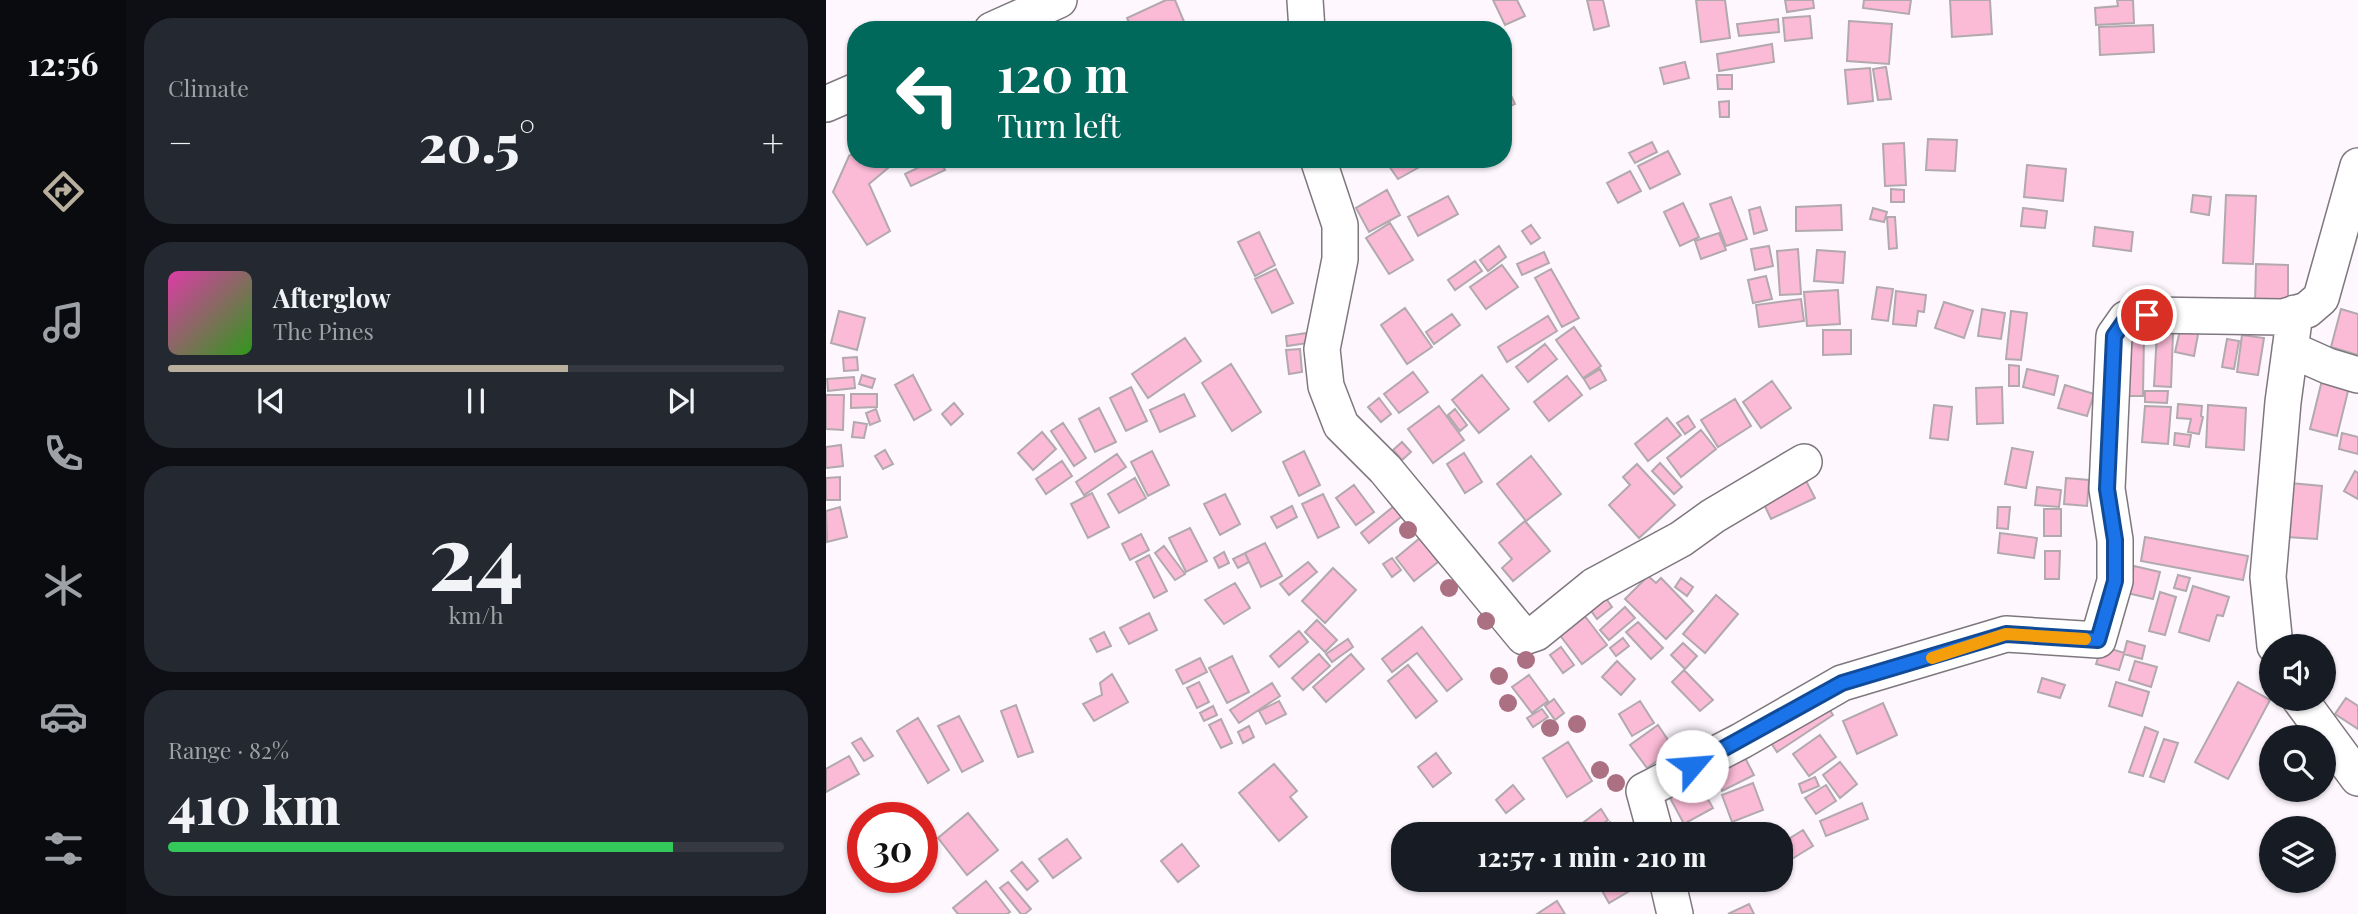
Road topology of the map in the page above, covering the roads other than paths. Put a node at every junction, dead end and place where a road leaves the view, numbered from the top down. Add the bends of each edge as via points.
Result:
1 (1059, 0) edge
2 (1305, 0) edge
3 (1012, 21) edge
4 (1306, 21) edge
5 (847, 95) edge
6 (826, 104) edge
7 (2358, 166) edge
8 (1321, 168) edge
9 (2295, 313) junction
10 (2290, 349) junction
11 (2358, 375) edge
12 (1804, 462) dead end
13 (2274, 634) edge
14 (2309, 711) edge
15 (2358, 778) edge
16 (1653, 822) edge
17 (1670, 892) edge
18 (1675, 914) edge

1 - 3 street
2 - 4 street
5 - 6 street
7 - 9 street via 2321,298
8 - 12 street via 1340,225 1340,259 1322,349 1326,386 1341,425 1385,469 1524,637 1536,633 1594,586 1681,539
9 - 10 street
9 - 16 street via 2283,317 2147,315 2126,319 2114,336 2107,489 2115,540 2115,581 2098,640 2006,634 1842,683 1644,790
10 - 11 street
10 - 13 street via 2268,577
14 - 15 street
17 - 18 street

